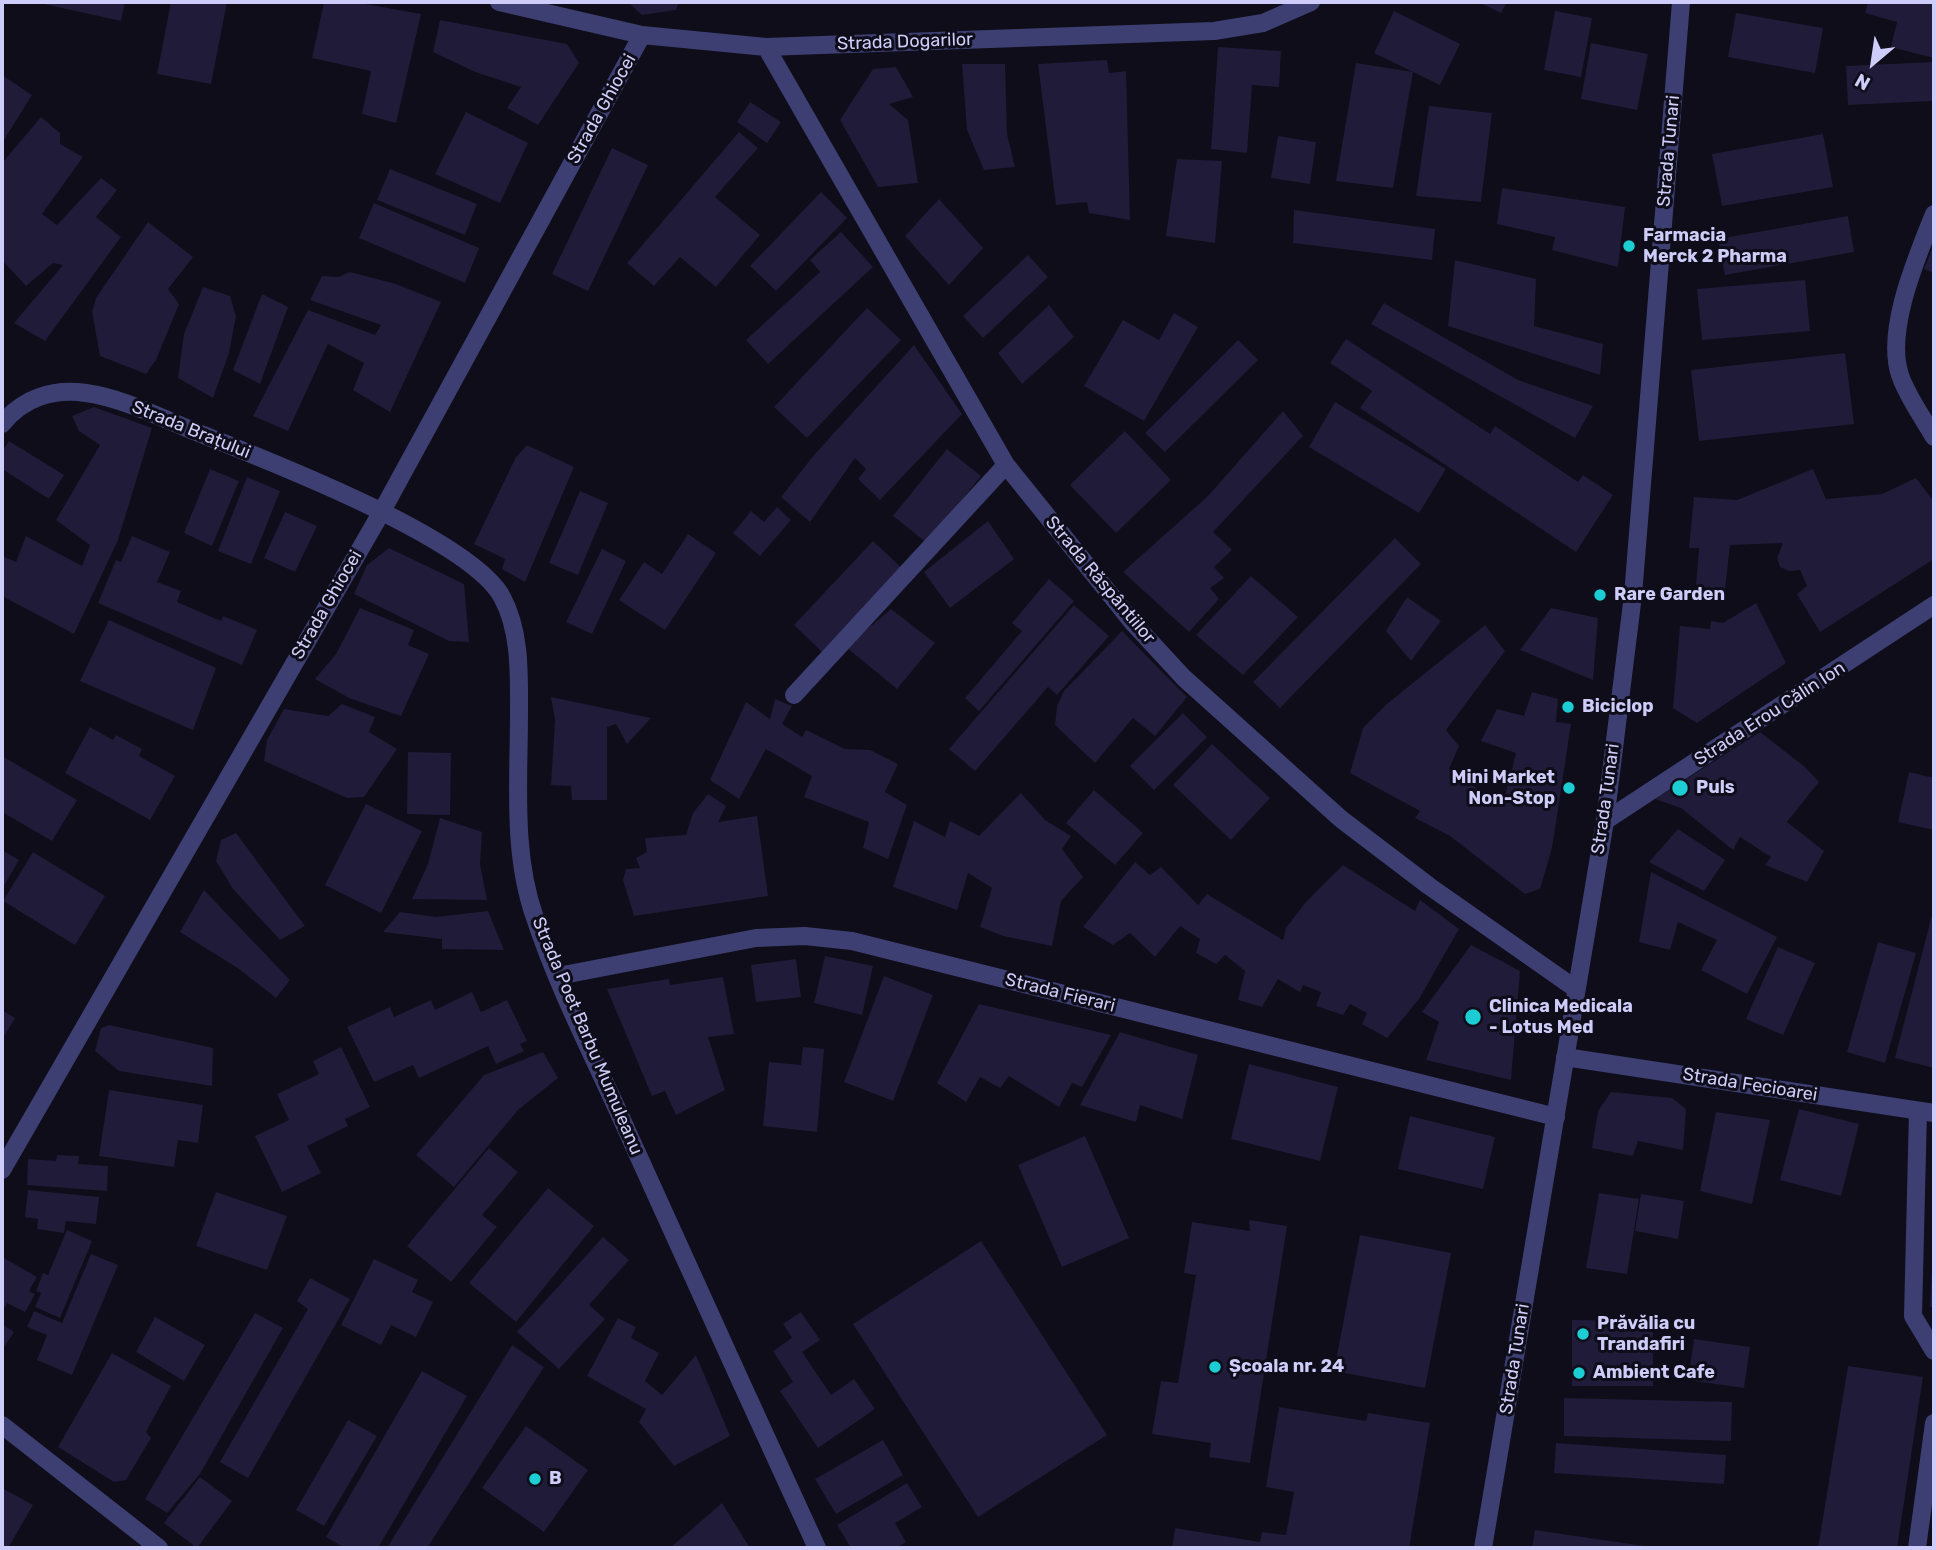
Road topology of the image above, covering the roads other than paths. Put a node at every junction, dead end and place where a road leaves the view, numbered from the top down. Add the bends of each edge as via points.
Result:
1 (499, 2) edge
2 (1311, 2) edge
3 (1681, 2) edge
4 (575, 10) edge
5 (642, 35) junction
6 (766, 47) junction
7 (1934, 214) edge
8 (2, 424) edge
9 (1934, 437) edge
10 (1006, 465) junction
11 (381, 513) junction
12 (1934, 605) edge
13 (793, 695) dead end
14 (1605, 821) junction
15 (558, 976) junction
16 (1576, 989) junction
17 (1565, 1057) junction
18 (1926, 1112) edge
19 (1556, 1117) junction
20 (2, 1170) edge
21 (1934, 1351) edge
22 (1934, 1423) edge
23 (2, 1425) edge
24 (159, 1548) edge
25 (817, 1548) edge
26 (1483, 1548) edge
27 (1917, 1548) edge

1 - 4 street, Strada Dogarilor
2 - 6 street, Strada Dogarilor via 1263,23 1214,31
3 - 14 street, Strada Tunari via 1633,594
4 - 5 street, Strada Dogarilor
5 - 6 street, Strada Dogarilor
5 - 11 street, Strada Ghiocei
6 - 10 street, Strada Răspântiilor
7 - 9 street via 1897,328 1895,355 1901,377
8 - 11 street, Strada Brațului via 27,400 43,394 115,399
10 - 13 street
10 - 16 street, Strada Răspântiilor via 1133,624 1250,739 1385,852
11 - 15 street, Strada Poet Barbu Mumuleanu via 481,573 501,594 513,621 519,669 523,875
11 - 20 street, Strada Ghiocei
12 - 14 street, Strada Erou Călin Ion
14 - 16 street, Strada Tunari
15 - 19 street, Strada Fierari via 756,938 805,936 852,941
15 - 25 street, Strada Poet Barbu Mumuleanu
16 - 17 street, Strada Tunari
17 - 18 street, Strada Fecioarei
17 - 19 street, Strada Tunari
18 - 21 street via 1913,1316
19 - 26 street, Strada Tunari
22 - 27 street
23 - 24 street

